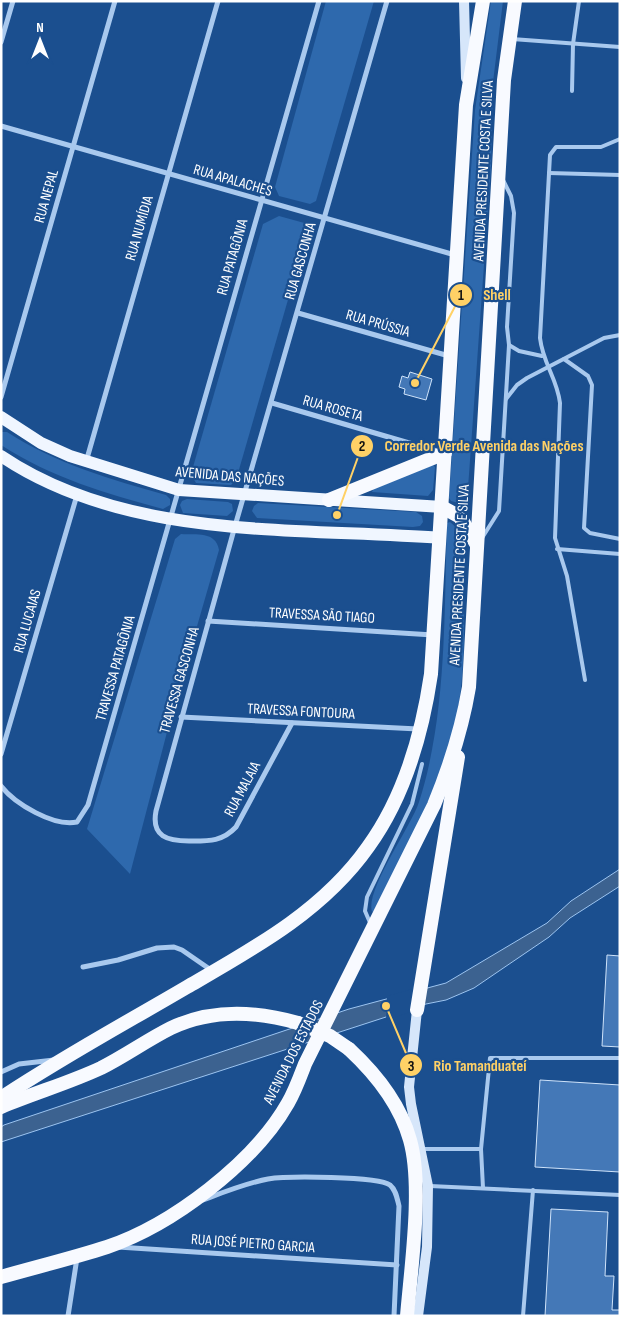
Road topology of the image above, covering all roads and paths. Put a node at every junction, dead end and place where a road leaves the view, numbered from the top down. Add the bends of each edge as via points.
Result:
1 (13, 1) edge
2 (116, 1) edge
3 (218, 1) edge
4 (319, 1) edge
5 (387, 1) edge
6 (464, 1) edge
7 (483, 1) edge
8 (515, 1) edge
9 (579, 1) edge
10 (508, 39) junction
11 (1, 42) edge
12 (573, 44) junction
13 (620, 48) edge
14 (572, 91) dead end
15 (466, 105) junction
16 (1, 126) edge
17 (620, 139) edge
18 (74, 147) junction
19 (549, 172) junction
20 (168, 174) junction
21 (499, 174) junction
22 (620, 175) edge
23 (261, 201) junction
24 (325, 218) junction
25 (457, 256) junction
26 (298, 313) junction
27 (620, 335) edge
28 (509, 345) junction
29 (451, 356) junction
30 (542, 356) junction
31 (564, 359) junction
32 (547, 367) junction
33 (1, 397) edge
34 (506, 399) junction
35 (272, 403) junction
36 (1, 417) edge
37 (445, 453) junction
38 (1, 456) edge
39 (86, 462) junction
40 (179, 490) junction
41 (77, 494) junction
42 (246, 494) junction
43 (329, 500) junction
44 (442, 507) junction
45 (170, 520) junction
46 (235, 526) junction
47 (440, 538) junction
48 (620, 539) edge
49 (477, 545) junction
50 (557, 549) junction
51 (620, 554) edge
52 (208, 621) junction
53 (434, 635) junction
54 (586, 680) dead end
55 (181, 717) junction
56 (292, 723) junction
57 (421, 730) junction
58 (460, 731) junction
59 (1, 754) edge
60 (422, 764) dead end
61 (1, 786) edge
62 (166, 839) joint
63 (373, 930) junction
64 (83, 966) dead end
65 (214, 972) junction
66 (417, 1010) joint
67 (620, 1058) edge
68 (59, 1060) junction
69 (1, 1072) edge
70 (1, 1098) edge
71 (1, 1107) edge
72 (419, 1149) junction
73 (481, 1149) junction
74 (428, 1186) junction
75 (482, 1188) junction
76 (532, 1190) junction
77 (620, 1195) edge
78 (188, 1206) junction
79 (108, 1246) junction
80 (77, 1255) junction
81 (397, 1265) junction
82 (1, 1277) edge
83 (68, 1316) edge
84 (394, 1316) edge
85 (407, 1316) edge
86 (418, 1316) edge
87 (523, 1316) edge

1 - 11 street
2 - 18 street, RUA NEPAL
3 - 20 street, RUA NUMÍDIA
4 - 23 street, RUA PATAGÔNIA
5 - 24 street, RUA GASCONHA
6 - 15 main road
7 - 15 highway, AVENIDA PRESIDENTE COSTA E SILVA
8 - 10 highway, AVENIDA PRESIDENTE COSTA E SILVA
9 - 12 lane
10 - 12 lane
10 - 21 highway, AVENIDA PRESIDENTE COSTA E SILVA
12 - 13 lane
12 - 14 lane
15 - 25 highway, AVENIDA PRESIDENTE COSTA E SILVA
16 - 18 street, RUA APALACHES
17 - 19 lane via 601,147 556,147 550,155
18 - 20 street, RUA APALACHES
18 - 33 street, RUA NEPAL
19 - 22 lane
19 - 30 lane via 540,338
20 - 23 street, RUA APALACHES
20 - 39 street, RUA NUMÍDIA
21 - 28 lane via 511,196 514,213 507,327
21 - 49 highway, AVENIDA PRESIDENTE COSTA E SILVA
23 - 24 street, RUA APALACHES
23 - 40 street, RUA PATAGÔNIA
24 - 25 street, RUA APALACHES
24 - 26 street, RUA GASCONHA
25 - 29 highway, AVENIDA PRESIDENTE COSTA E SILVA
26 - 29 street, RUA PRÚSSIA
26 - 35 street, RUA GASCONHA
27 - 31 lane via 604,338
28 - 30 lane via 519,351
28 - 34 lane
29 - 37 highway, AVENIDA PRESIDENTE COSTA E SILVA
30 - 32 lane
31 - 32 lane
31 - 48 lane via 588,376 592,384 584,528 590,533
32 - 34 lane via 521,382
32 - 50 lane via 555,381 560,403
34 - 49 lane via 499,511
35 - 37 street, RUA ROSETA
35 - 42 street, RUA GASCONHA
36 - 39 main road, AVENIDA DAS NAÇÕES via 41,443
37 - 43 highway
37 - 44 highway, AVENIDA PRESIDENTE COSTA E SILVA
38 - 41 main road
39 - 40 main road, AVENIDA DAS NAÇÕES
40 - 42 main road, AVENIDA DAS NAÇÕES
40 - 45 street, RUA PATAGÔNIA
41 - 45 main road
41 - 59 street, RUA LUCAIAS
42 - 43 main road, AVENIDA DAS NAÇÕES
42 - 46 street, RUA GASCONHA
43 - 44 main road, AVENIDA DAS NAÇÕES
44 - 47 highway, AVENIDA PRESIDENTE COSTA E SILVA
44 - 49 highway via 460,517
45 - 46 main road
45 - 61 street, TRAVESSA PATAGÔNIA via 88,805 79,820 65,823 54,820 22,804
46 - 47 main road
46 - 52 street, TRAVESSA GASCONHA
47 - 53 highway, AVENIDA PRESIDENTE COSTA E SILVA
49 - 58 highway, AVENIDA PRESIDENTE COSTA E SILVA via 469,680
50 - 51 lane
50 - 54 lane via 567,576
52 - 53 street, TRAVESSA SÃO TIAGO
52 - 55 street, TRAVESSA GASCONHA
53 - 57 highway, AVENIDA PRESIDENTE COSTA E SILVA
55 - 56 street, TRAVESSA FONTOURA
55 - 62 street, TRAVESSA GASCONHA via 155,817 156,827
56 - 57 street, TRAVESSA FONTOURA
56 - 62 street, RUA MALAIA via 230,833 210,841
57 - 65 highway via 394,803 354,866 292,922
58 - 63 highway, AVENIDA DOS ESTADOS via 434,805
58 - 66 highway via 457,773
60 - 63 lane via 412,804 365,902
63 - 78 highway, AVENIDA DOS ESTADOS via 288,1103 266,1134 237,1164
64 - 65 street via 174,947
65 - 68 highway
66 - 72 main road via 409,1088
67 - 73 lane via 490,1058
68 - 69 street via 19,1064
68 - 70 highway
71 - 85 highway, bridge via 102,1067 192,1020 234,1013 277,1017 330,1036 366,1064 394,1103 410,1140 415,1192
72 - 73 lane
72 - 74 main road
73 - 75 lane
74 - 75 lane
74 - 86 main road via 427,1247
75 - 76 lane
76 - 77 lane
76 - 87 lane
78 - 79 highway, AVENIDA DOS ESTADOS
78 - 81 street via 250,1184 287,1178 378,1180 392,1187 398,1206
79 - 80 highway, AVENIDA DOS ESTADOS
79 - 81 street, RUA JOSÉ PIETRO GARCIA
80 - 82 highway, AVENIDA DOS ESTADOS
80 - 83 street
81 - 84 street

